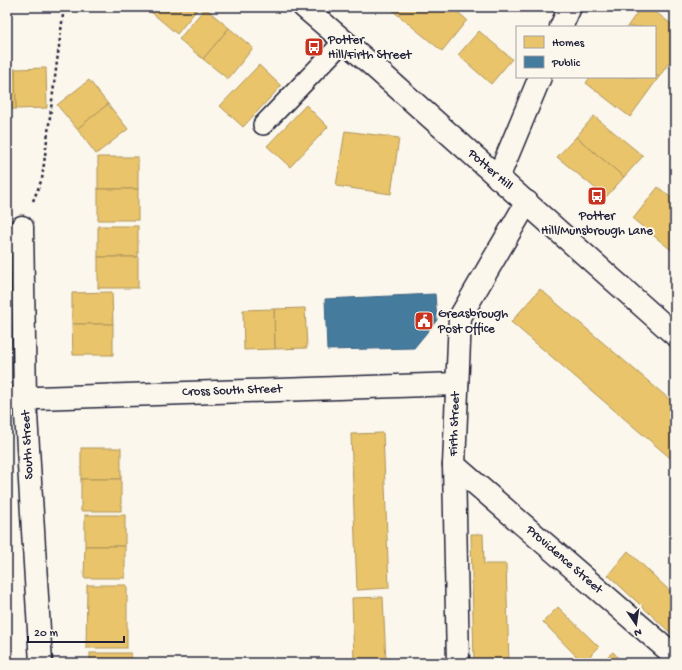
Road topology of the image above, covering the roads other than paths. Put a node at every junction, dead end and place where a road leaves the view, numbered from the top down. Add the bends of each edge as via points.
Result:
1 (304, 7) edge
2 (570, 7) edge
3 (562, 26) edge
4 (344, 41) junction
5 (540, 78) edge
6 (263, 125) dead end
7 (498, 178) junction
8 (526, 202) junction
9 (22, 227) road end
10 (675, 334) edge
11 (457, 384) junction
12 (16, 399) edge
13 (454, 465) junction
14 (675, 656) edge
15 (40, 663) edge
16 (458, 663) edge

1 - 4 street, Potter Hill
2 - 3 street
4 - 6 lane
4 - 7 street, Potter Hill
5 - 7 street
7 - 8 street, Potter Hill
8 - 10 street, Potter Hill
8 - 11 street, Firth Street via 460,317
9 - 12 street, South Street
11 - 12 street, Cross South Street
11 - 13 street, Firth Street
12 - 15 street, South Street
13 - 14 street, Providence Street
13 - 16 street, Firth Street

